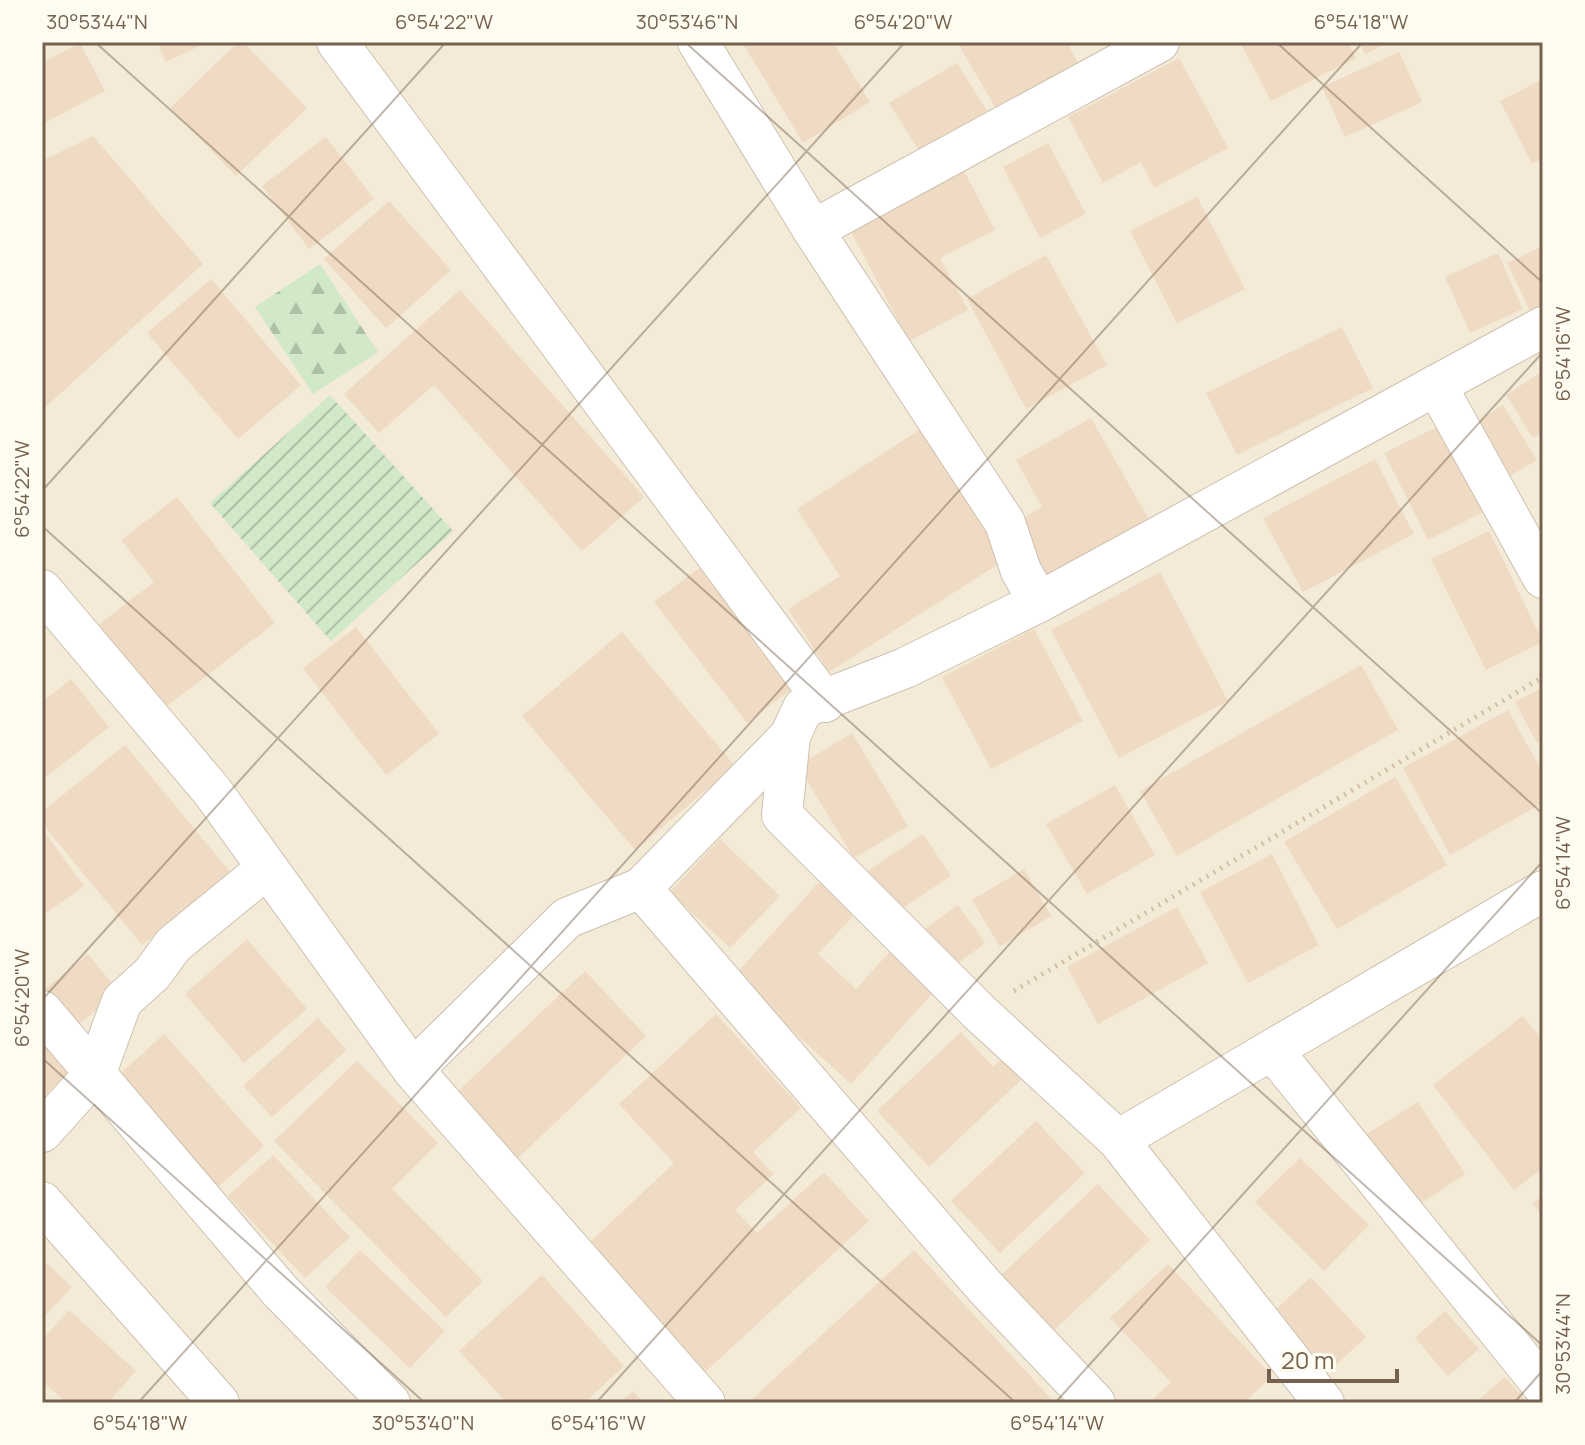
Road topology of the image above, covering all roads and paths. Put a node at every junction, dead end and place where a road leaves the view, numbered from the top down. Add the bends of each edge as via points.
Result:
1 (337, 42) edge
2 (698, 42) edge
3 (1159, 42) edge
4 (813, 230) junction
5 (1543, 327) edge
6 (1436, 385) junction
7 (1543, 578) edge
8 (42, 590) edge
9 (1039, 602) junction
10 (1543, 677) edge
11 (825, 702) junction
12 (790, 736) junction
13 (266, 869) junction
14 (641, 888) junction
15 (1543, 891) edge
16 (42, 1011) edge
17 (979, 1012) junction
18 (1273, 1051) junction
19 (413, 1070) junction
20 (96, 1072) junction
21 (42, 1132) edge
22 (1118, 1140) junction
23 (42, 1202) edge
24 (1543, 1386) edge
25 (219, 1403) edge
26 (390, 1403) edge
27 (705, 1403) edge
28 (1095, 1403) edge
29 (1324, 1403) edge

1 - 11 street
2 - 4 street
3 - 4 street
4 - 9 street via 1005,523 1021,571
5 - 6 street
6 - 7 street
6 - 9 street
8 - 13 street via 212,791
9 - 11 street
10 - 17 path
11 - 12 street via 803,708
12 - 14 street
12 - 17 street via 782,815
13 - 19 street
13 - 20 street via 173,945 152,974 122,1001
14 - 19 street via 567,918
14 - 28 street via 985,1287
15 - 18 street
16 - 20 street
17 - 22 street
18 - 22 street
18 - 24 street
19 - 27 street
20 - 21 street
20 - 26 street via 280,1291
22 - 29 street
23 - 25 street

